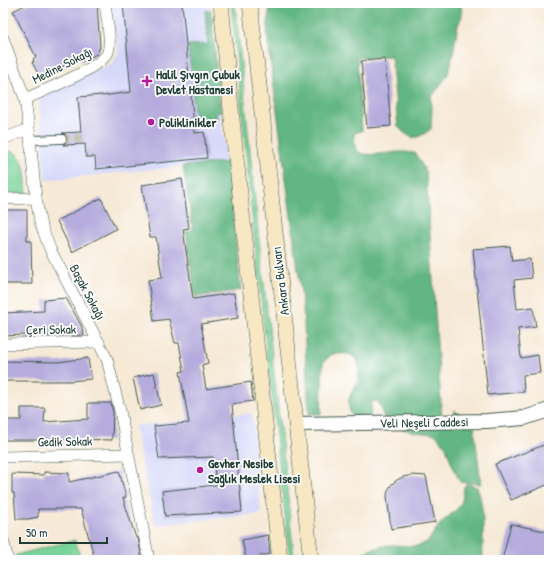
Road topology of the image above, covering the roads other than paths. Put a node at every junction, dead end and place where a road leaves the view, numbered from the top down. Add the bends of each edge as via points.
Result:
1 (105, 3) edge
2 (222, 3) edge
3 (250, 3) edge
4 (3, 38) edge
5 (25, 99) junction
6 (30, 135) junction
7 (3, 139) edge
8 (62, 139) tunnel mouth
9 (36, 198) junction
10 (3, 199) edge
11 (99, 342) junction
12 (3, 344) edge
13 (549, 410) edge
14 (297, 424) junction
15 (128, 454) junction
16 (3, 457) edge
17 (3, 540) edge
18 (8, 560) edge
19 (149, 560) edge
20 (280, 560) edge
21 (312, 560) edge

1 - 5 street, Medine Sokağı via 109,41 105,59
2 - 20 main road via 233,130
3 - 14 main road, Ankara Bulvarı
4 - 5 street, Başak Sokağı
5 - 6 street, Başak Sokağı
6 - 7 street
6 - 8 street
6 - 9 street, Başak Sokağı
9 - 10 street
9 - 11 street, Başak Sokağı via 40,222 50,250
11 - 12 street, Çeri Sokak
11 - 15 street, Başak Sokağı via 110,369
13 - 14 street, Veli Neşeli Caddesi via 524,418 487,421
14 - 21 main road, Ankara Bulvarı
15 - 16 street, Gedik Sokak
15 - 19 street, Başak Sokağı
17 - 18 street

